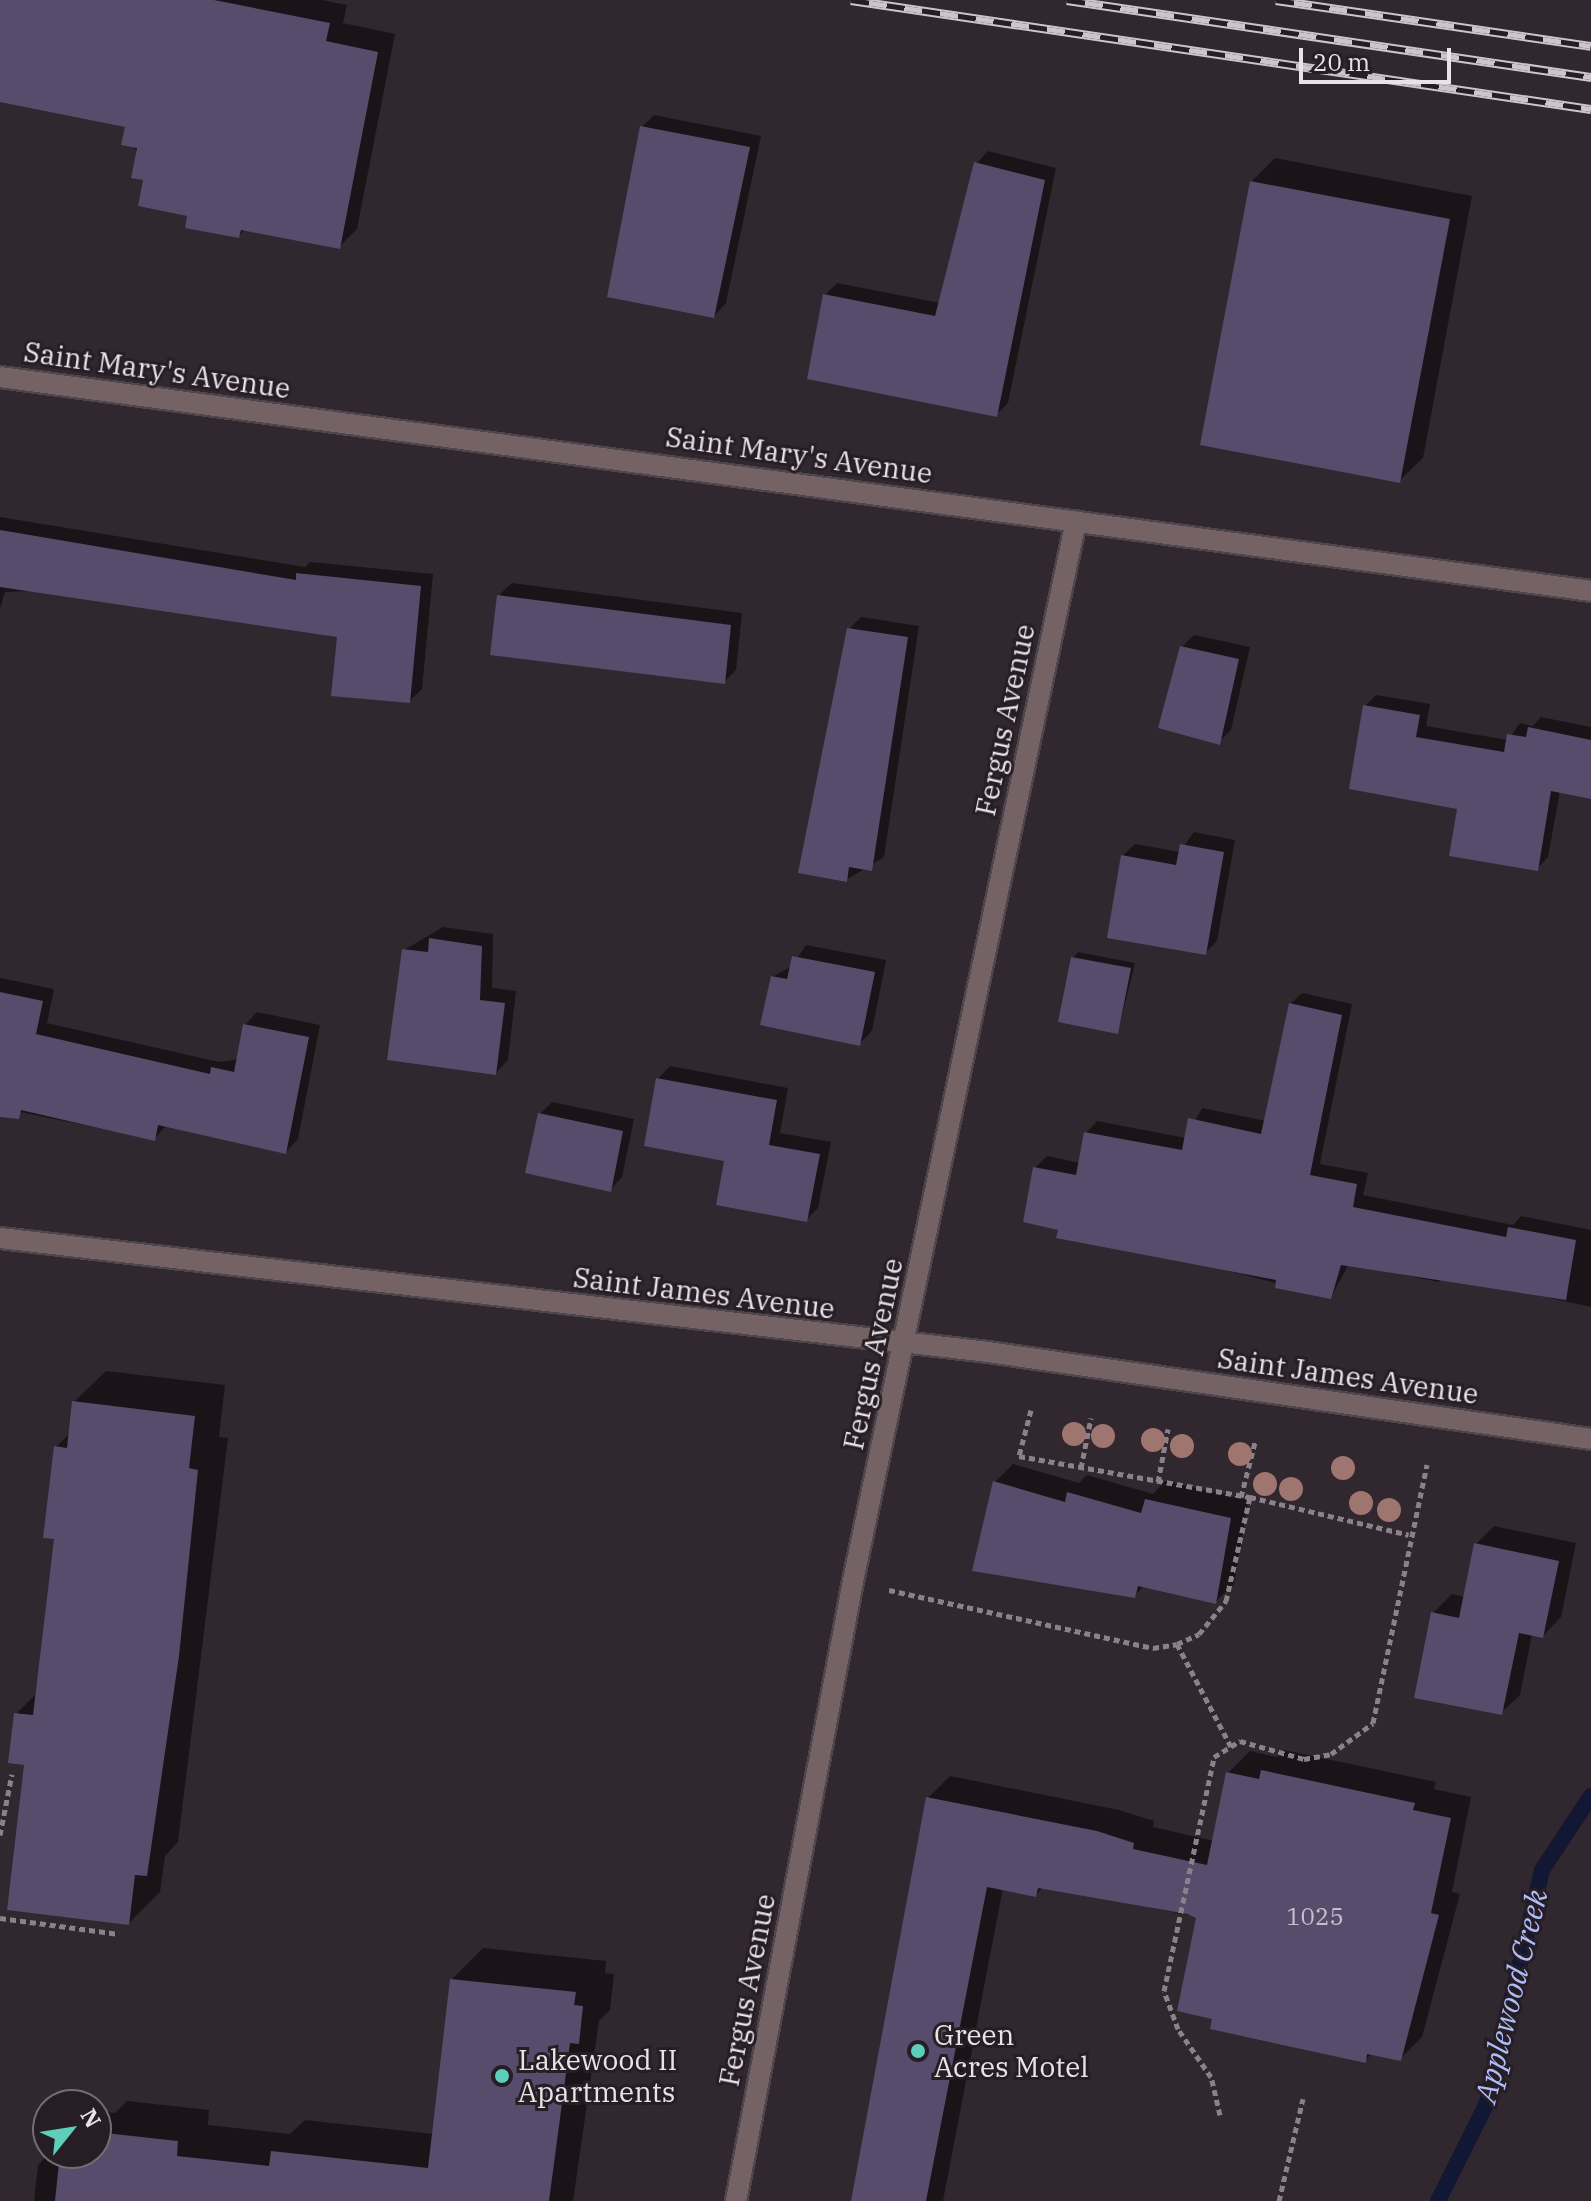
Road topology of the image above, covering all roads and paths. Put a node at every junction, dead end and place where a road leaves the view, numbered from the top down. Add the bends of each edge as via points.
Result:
1 (0, 377) edge
2 (1076, 521) junction
3 (1591, 591) edge
4 (0, 1238) edge
5 (903, 1345) junction
6 (1031, 1410) dead end
7 (1091, 1418) dead end
8 (1168, 1429) dead end
9 (1591, 1439) edge
10 (1255, 1442) dead end
11 (1427, 1465) dead end
12 (1081, 1468) junction
13 (1158, 1482) junction
14 (1241, 1497) junction
15 (1250, 1497) junction
16 (1409, 1535) junction
17 (853, 1581) junction
18 (1177, 1644) junction
19 (1231, 1747) junction
20 (12, 1774) dead end
21 (0, 1835) edge
22 (0, 1918) edge
23 (119, 1934) dead end
24 (1303, 2099) dead end
25 (1220, 2115) dead end
26 (736, 2201) edge
27 (1279, 2201) edge

1 - 2 street, Saint Mary's Avenue
2 - 3 street, Saint Mary's Avenue
2 - 5 street, Fergus Avenue
4 - 5 street, Saint James Avenue
5 - 9 street, Saint James Avenue
5 - 17 street, Fergus Avenue
6 - 12 path via 1019,1456
7 - 12 path
8 - 13 path
10 - 14 path
11 - 16 path
12 - 13 path
13 - 14 path
14 - 15 path
15 - 16 path
15 - 18 path via 1226,1601 1199,1634
16 - 19 path via 1373,1723 1355,1742 1318,1757 1240,1741
17 - 18 path via 1153,1648
17 - 26 street, Fergus Avenue
18 - 19 path
19 - 25 path via 1214,1757 1164,1991 1178,2029 1211,2077
20 - 21 path
22 - 23 path
24 - 27 path

